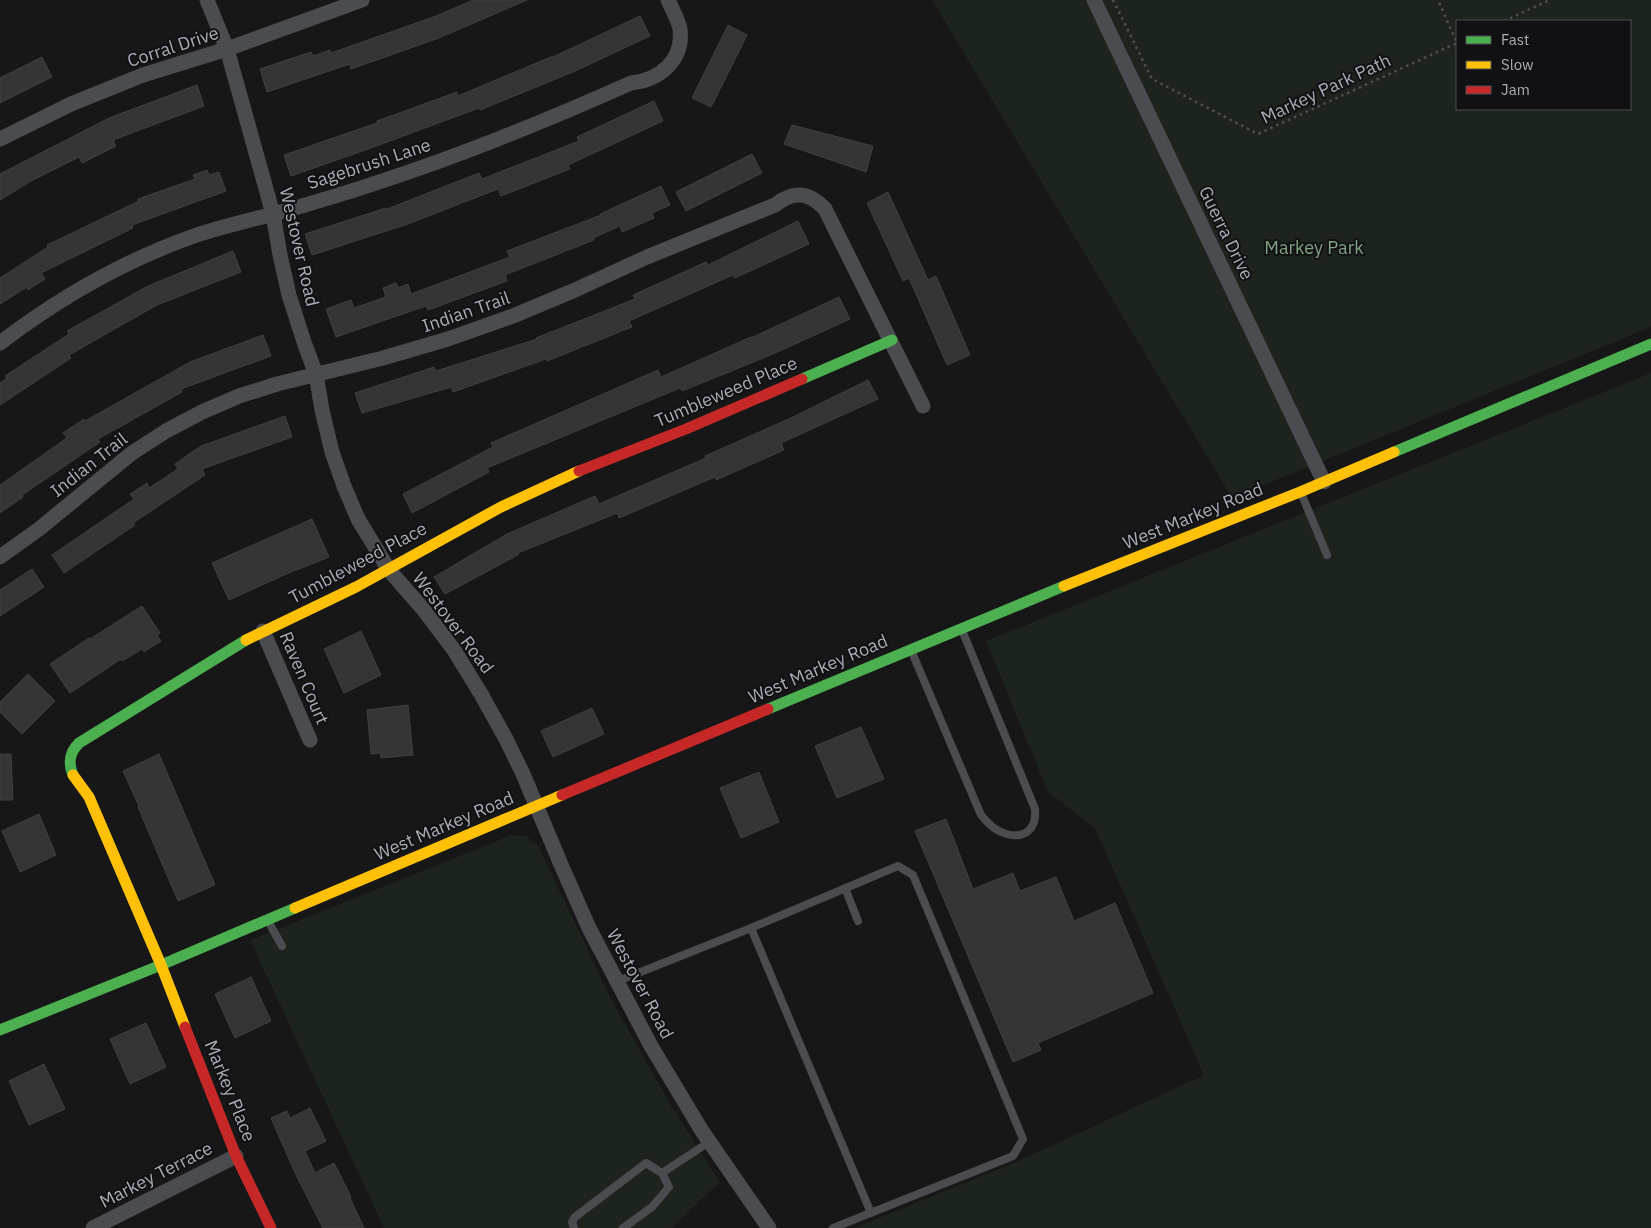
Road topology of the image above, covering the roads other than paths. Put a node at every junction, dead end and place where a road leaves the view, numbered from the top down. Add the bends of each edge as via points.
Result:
1 (207, 0) edge
2 (362, 0) edge
3 (1094, 0) edge
4 (669, 3) edge
5 (227, 49) junction
6 (0, 139) edge
7 (273, 214) junction
8 (892, 340) junction
9 (0, 344) edge
10 (1651, 344) edge
11 (316, 374) junction
12 (923, 406) dead end
13 (1324, 482) junction
14 (1300, 492) junction
15 (1327, 555) dead end
16 (0, 557) edge
17 (389, 570) junction
18 (962, 628) junction
19 (263, 631) junction
20 (911, 649) junction
21 (310, 740) dead end
22 (536, 806) junction
23 (845, 888) junction
24 (268, 919) junction
25 (858, 921) dead end
26 (751, 928) junction
27 (282, 946) dead end
28 (161, 965) junction
29 (618, 981) junction
30 (0, 1030) edge
31 (709, 1142) junction
32 (236, 1156) junction
33 (662, 1173) junction
34 (871, 1213) junction
35 (93, 1228) edge
36 (271, 1228) edge
37 (574, 1228) edge
38 (623, 1228) edge
39 (769, 1228) edge
40 (833, 1228) edge

1 - 5 street, Westover Road
2 - 5 street, Corral Drive
3 - 13 street, Guerra Drive
4 - 7 street, Sagebrush Lane via 680,29 679,44 668,67 657,76 631,83 547,120 420,169
5 - 6 street, Corral Drive via 143,75 71,104
5 - 7 street, Westover Road
7 - 9 street, Sagebrush Lane via 194,236 134,260 69,295
7 - 11 street, Westover Road via 289,295
8 - 11 street, Indian Trail via 825,209 817,200 793,195 513,316 383,358
8 - 12 street, Indian Trail
8 - 17 street, Tumbleweed Place via 686,429 571,474 486,515
10 - 13 street, West Markey Road
11 - 16 street, Indian Trail via 239,396 166,431 132,453
11 - 17 street, Westover Road via 332,452 344,486 358,519
13 - 14 street, West Markey Road
14 - 15 lane
14 - 18 street, West Markey Road
17 - 19 street, Tumbleweed Place
17 - 22 street, Westover Road via 454,650 482,694
18 - 20 street, West Markey Road
18 - 20 lane via 1035,809 1036,820 1027,833 1015,837 997,831 981,816
19 - 21 street, Raven Court
19 - 28 street, Tumbleweed Place via 94,733 75,746 70,757 74,776 89,797
20 - 22 street, West Markey Road
22 - 24 street, West Markey Road
22 - 29 street, Westover Road via 589,928
23 - 25 lane
23 - 26 lane
23 - 34 lane via 898,866 913,875 1022,1139 1013,1156
24 - 27 lane
24 - 28 street, West Markey Road
26 - 29 lane
26 - 34 lane
28 - 30 street, West Markey Road
28 - 32 street, Markey Place
29 - 31 street, Westover Road via 651,1046
31 - 33 lane
31 - 39 street, Westover Road
32 - 35 street, Markey Terrace
32 - 36 street, Markey Place
33 - 37 lane via 646,1163 575,1217 572,1222
33 - 38 lane via 669,1187 652,1207
34 - 40 lane

